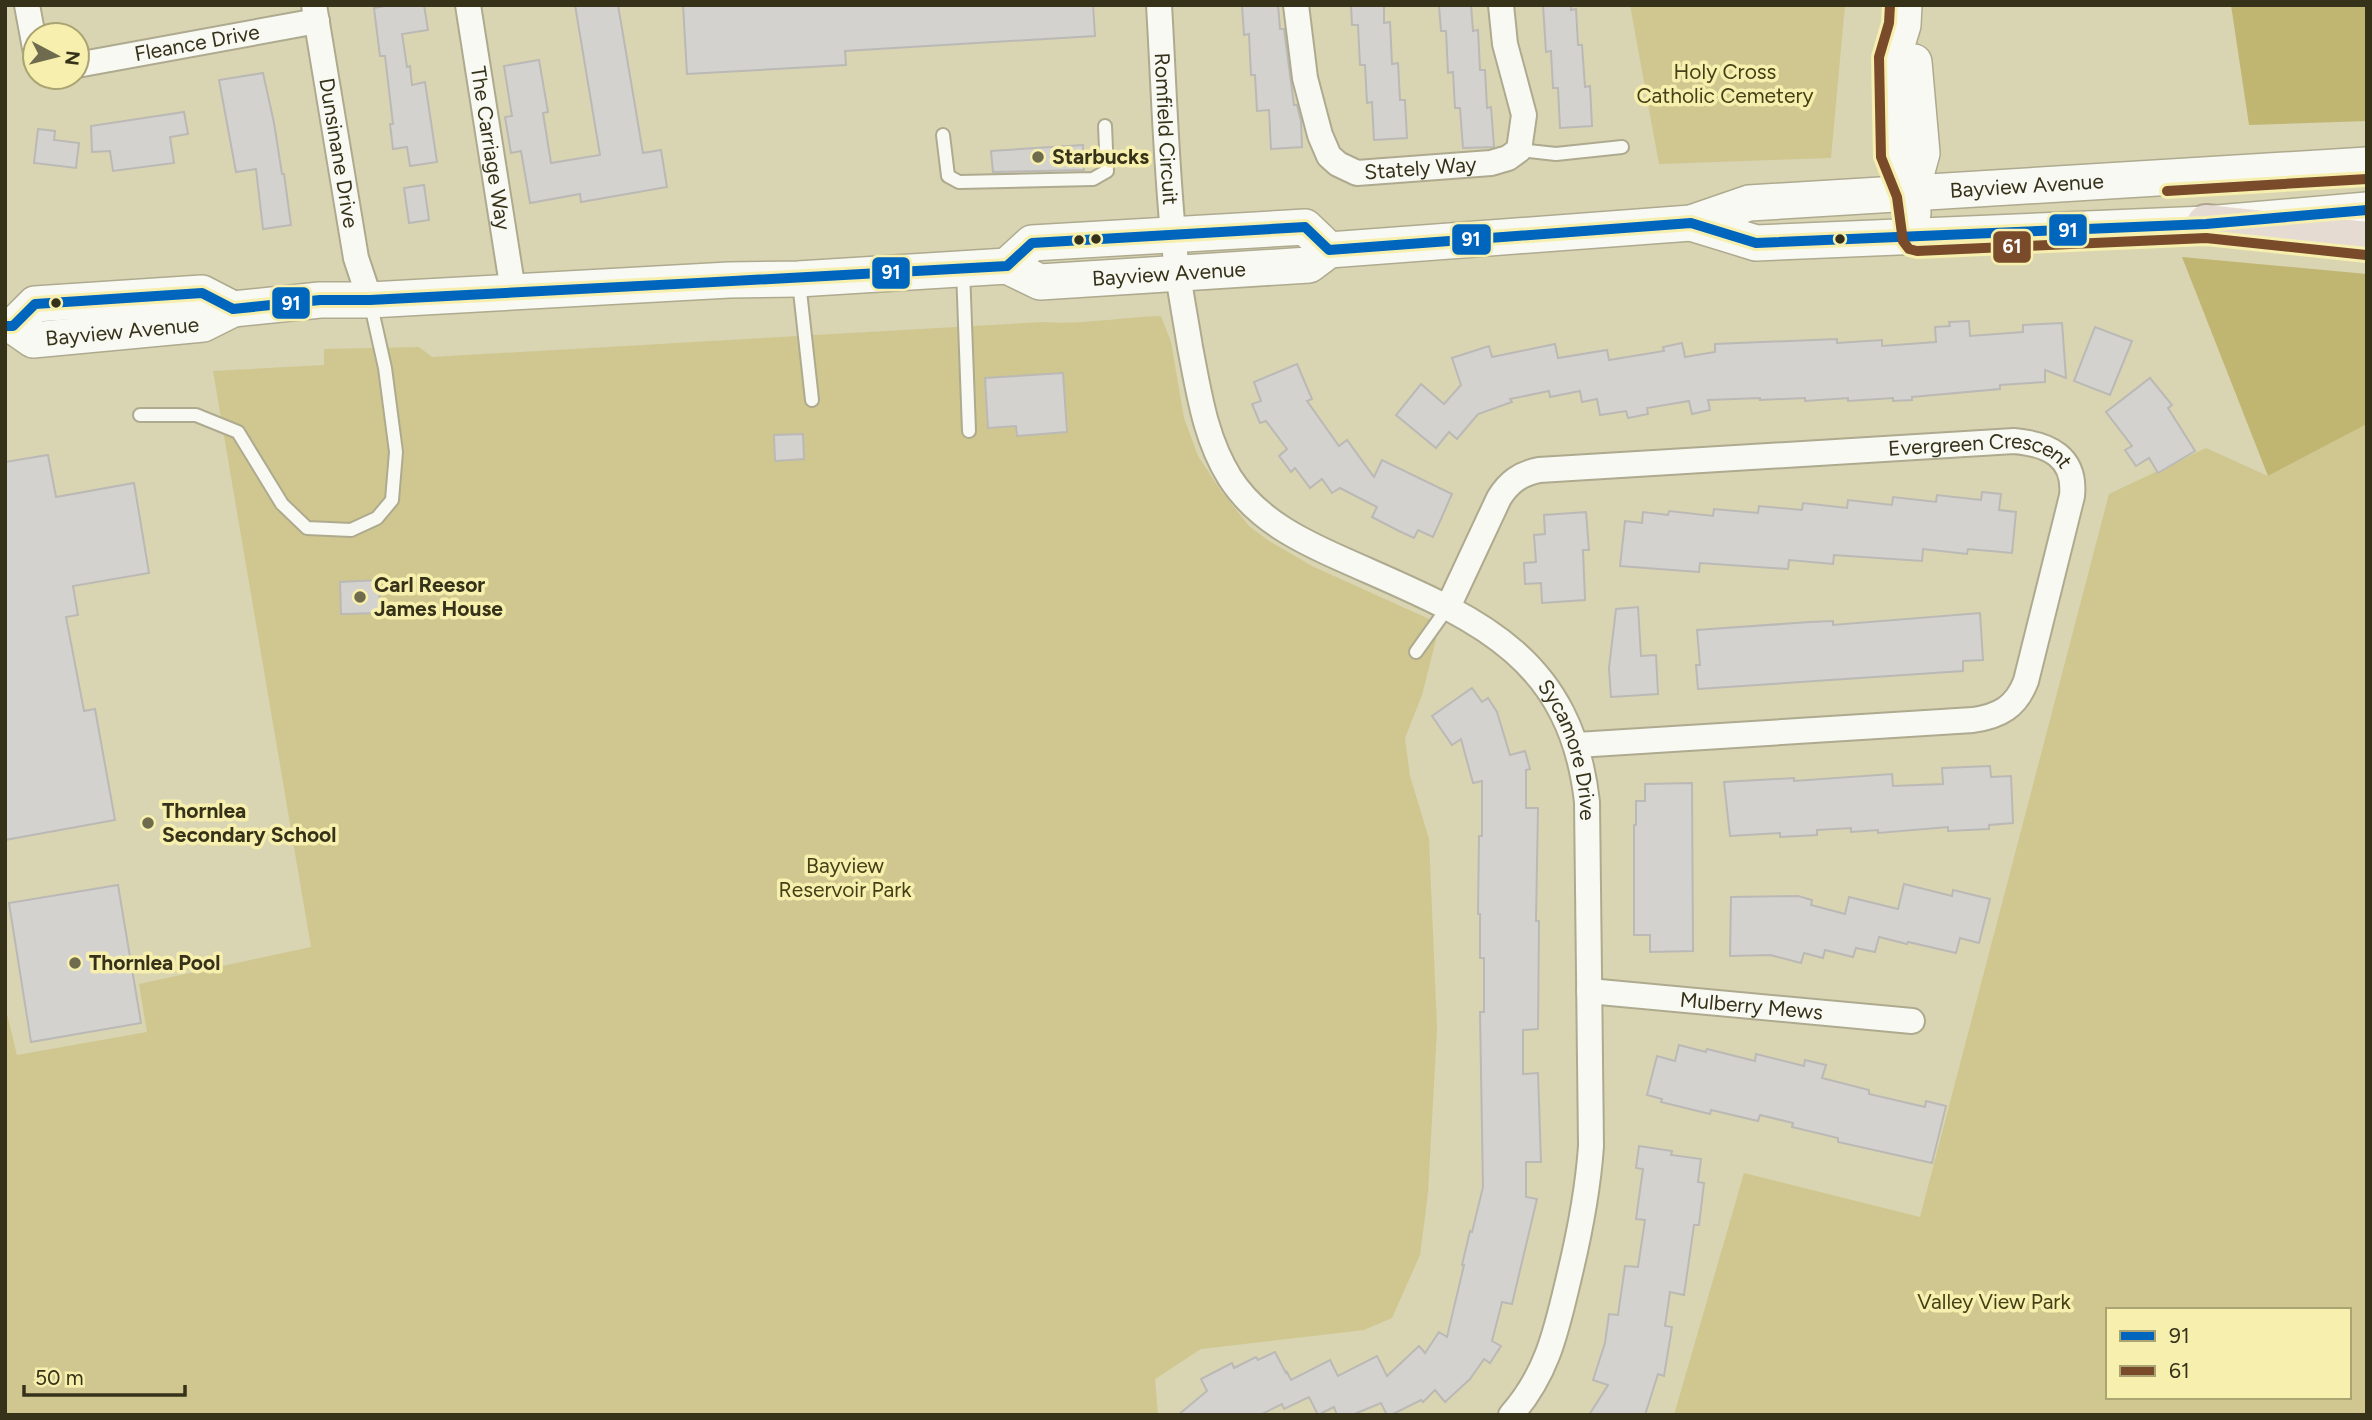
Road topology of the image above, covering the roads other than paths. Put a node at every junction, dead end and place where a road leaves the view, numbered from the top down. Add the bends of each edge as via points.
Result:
1 (468, 5) edge
2 (1159, 5) edge
3 (1296, 5) edge
4 (1501, 5) edge
5 (316, 13) edge
6 (1904, 15) edge
7 (91, 62) edge
8 (1105, 126) dead end
9 (943, 135) dead end
10 (1622, 147) dead end
11 (1519, 150) junction
12 (2367, 165) edge
13 (1911, 193) junction
14 (2367, 210) edge
15 (1691, 223) junction
16 (2206, 224) junction
17 (1916, 237) junction
18 (2367, 241) edge
19 (1176, 254) junction
20 (963, 268) junction
21 (798, 279) junction
22 (513, 292) junction
23 (370, 300) junction
24 (9, 326) edge
25 (812, 400) dead end
26 (140, 415) dead end
27 (969, 431) dead end
28 (1448, 607) junction
29 (1416, 652) dead end
30 (1577, 745) junction
31 (1589, 990) junction
32 (1912, 1021) dead end
33 (1511, 1415) edge

1 - 22 street, The Carriage Way
2 - 19 street, Romfield Circuit
3 - 11 street, Stately Way via 1305,78 1320,135 1338,164 1357,173 1468,166 1508,158
4 - 11 street via 1505,44 1524,115
5 - 7 street, Fleance Drive
5 - 23 street, Dunsinane Drive via 356,258
6 - 13 main road via 1893,58 1895,155
8 - 9 lane via 1107,171 1093,179 960,182 948,176
10 - 11 lane via 1556,154
12 - 13 main road, Bayview Avenue
13 - 15 main road, Bayview Avenue via 1749,203
13 - 17 main road
14 - 16 main road, Bayview Avenue
15 - 17 main road, Bayview Avenue via 1756,243
15 - 19 main road, Bayview Avenue via 1329,250 1309,265
16 - 17 main road, Bayview Avenue
16 - 18 highway
19 - 20 main road, Bayview Avenue via 1040,282 1007,265
19 - 28 street, Sycamore Drive via 1202,412 1231,480 1254,506 1300,540
20 - 21 main road, Bayview Avenue
20 - 27 lane
21 - 22 main road, Bayview Avenue
21 - 25 lane
22 - 23 main road, Bayview Avenue
23 - 24 main road, Bayview Avenue via 233,309 203,324 33,340
23 - 26 lane via 396,452 391,500 377,518 351,530 307,527 282,504 238,432 196,415
28 - 29 lane
28 - 30 street, Sycamore Drive via 1499,638 1525,662 1547,688
28 - 30 street, Evergreen Crescent via 1506,487 1527,472 2014,441 2042,446 2066,462 2073,484 2026,681 2020,695 2003,712 1973,720
30 - 31 street, Sycamore Drive via 1587,802
31 - 32 street, Mulberry Mews
31 - 33 street, Sycamore Drive via 1591,1146 1583,1218 1548,1358

